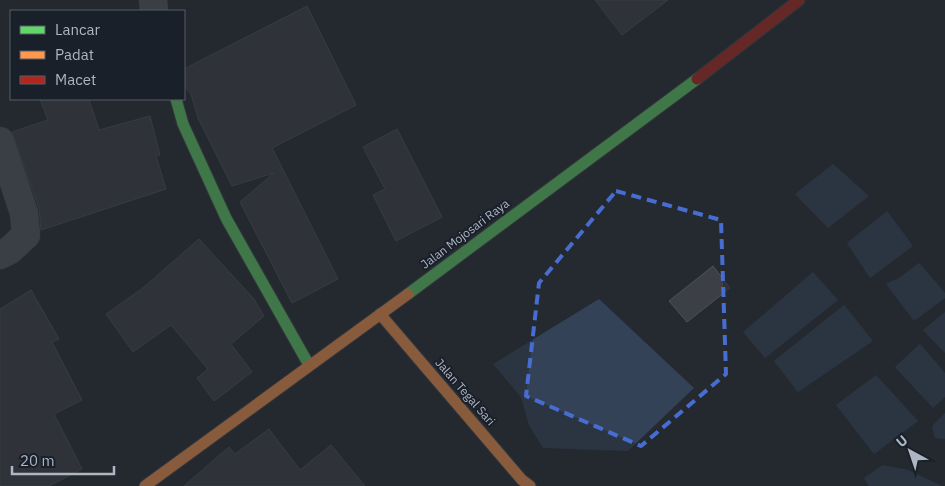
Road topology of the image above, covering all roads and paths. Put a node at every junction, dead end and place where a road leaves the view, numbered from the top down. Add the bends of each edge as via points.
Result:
1 (799, 0) edge
2 (176, 100) edge
3 (0, 141) edge
4 (0, 255) edge
5 (380, 314) junction
6 (309, 365) junction
7 (145, 486) edge
8 (530, 486) edge

1 - 5 street, Jalan Mojosari Raya
2 - 6 street via 183,124 226,218
3 - 4 street via 24,213 26,234
5 - 6 street, Jalan Mojosari Raya
5 - 8 street, Jalan Tegal Sari
6 - 7 street, Jalan Mojosari Raya

